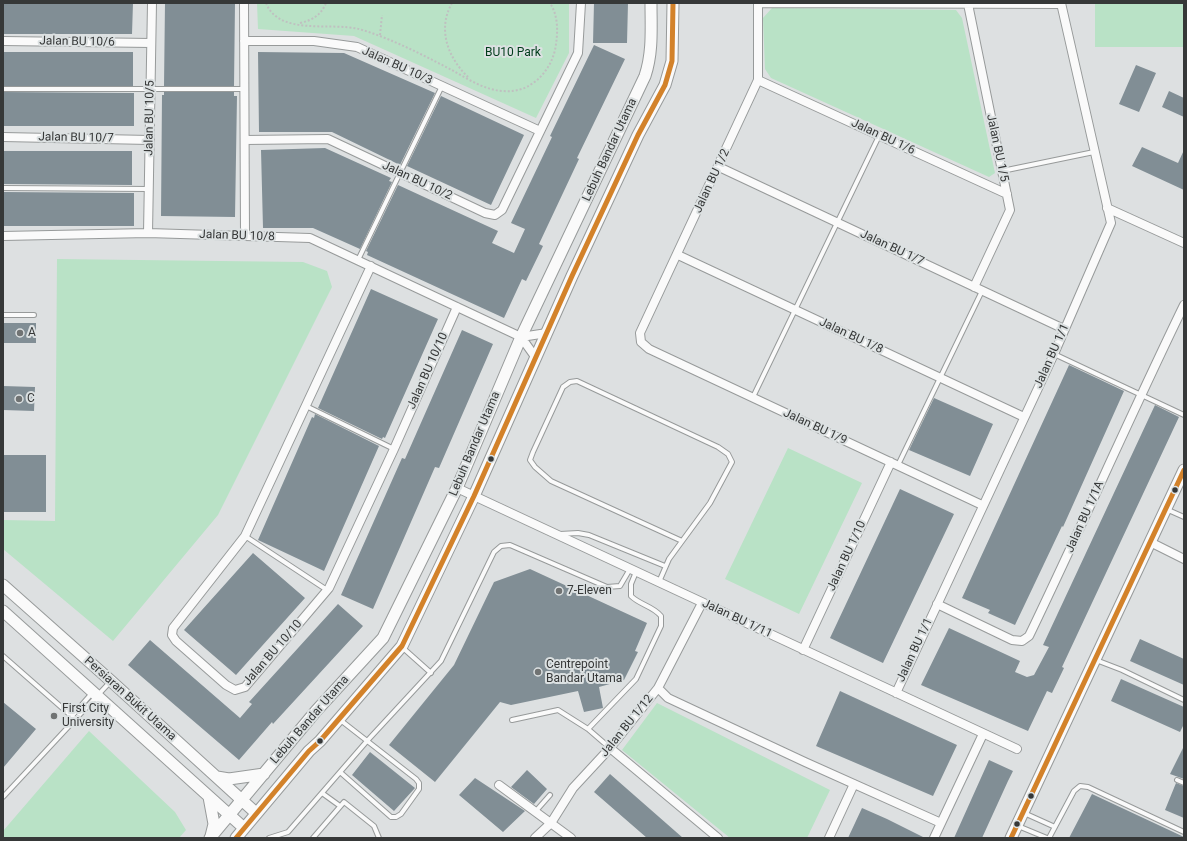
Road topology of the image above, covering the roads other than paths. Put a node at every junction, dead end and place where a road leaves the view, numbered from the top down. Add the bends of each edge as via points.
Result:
1 (152, 3) edge
2 (244, 3) edge
3 (581, 3) edge
4 (651, 3) edge
5 (673, 3) edge
6 (758, 3) edge
7 (886, 3) edge
8 (968, 4) edge
9 (1061, 4) edge
10 (3, 41) edge
11 (244, 41) junction
12 (151, 43) junction
13 (758, 80) junction
14 (442, 86) junction
15 (3, 89) edge
16 (150, 89) junction
17 (244, 89) junction
18 (540, 130) junction
19 (879, 136) junction
20 (3, 137) edge
21 (150, 140) junction
22 (245, 140) junction
23 (1094, 152) junction
24 (719, 167) junction
25 (1002, 171) junction
26 (400, 173) junction
27 (3, 188) edge
28 (149, 189) junction
29 (1007, 194) junction
30 (1107, 208) junction
31 (837, 223) junction
32 (148, 233) junction
33 (245, 235) junction
34 (3, 236) edge
35 (1184, 243) edge
36 (678, 255) junction
37 (358, 260) junction
38 (371, 266) junction
39 (974, 287) junction
40 (982, 291) junction
41 (1184, 305) edge
42 (456, 307) junction
43 (795, 310) junction
44 (3, 314) edge
45 (34, 315) dead end
46 (1064, 329) junction
47 (547, 333) junction
48 (520, 337) junction
49 (649, 349) joint
50 (1054, 354) junction
51 (536, 358) junction
52 (940, 378) junction
53 (1141, 394) junction
54 (753, 398) junction
55 (306, 406) junction
56 (1184, 415) edge
57 (1024, 417) junction
58 (394, 449) junction
59 (894, 464) junction
60 (1184, 470) edge
61 (457, 488) junction
62 (474, 496) junction
63 (982, 505) junction
64 (1166, 509) junction
65 (1184, 517) edge
66 (555, 534) junction
67 (245, 536) junction
68 (682, 541) junction
69 (1150, 542) junction
70 (1184, 559) edge
71 (665, 566) junction
72 (633, 571) junction
73 (659, 582) junction
74 (3, 585) edge
75 (327, 590) junction
76 (702, 603) junction
77 (936, 604) junction
78 (3, 611) edge
79 (402, 646) junction
80 (803, 650) junction
81 (3, 656) edge
82 (1095, 660) junction
83 (430, 673) junction
84 (111, 681) junction
85 (658, 688) junction
86 (896, 693) junction
87 (96, 694) junction
88 (1184, 700) edge
89 (72, 716) junction
90 (338, 719) junction
91 (76, 720) junction
92 (512, 720) dead end
93 (588, 729) junction
94 (983, 734) junction
95 (367, 741) junction
96 (610, 748) junction
97 (1017, 750) dead end
98 (340, 772) junction
99 (264, 774) junction
100 (216, 777) junction
101 (1177, 780) dead end
102 (1184, 783) edge
103 (854, 784) junction
104 (498, 785) dead end
105 (322, 793) junction
106 (550, 794) dead end
107 (3, 797) edge
108 (209, 797) junction
109 (242, 800) junction
110 (340, 806) junction
111 (535, 812) junction
112 (256, 813) junction
113 (1023, 813) junction
114 (229, 815) junction
115 (552, 823) junction
116 (941, 823) junction
117 (1017, 826) junction
118 (1055, 827) junction
119 (244, 828) junction
120 (288, 832) junction
121 (1184, 832) edge
122 (210, 837) edge
123 (236, 838) edge
124 (269, 838) edge
125 (287, 838) edge
126 (313, 838) edge
127 (379, 838) edge
128 (535, 838) edge
129 (571, 838) edge
130 (718, 838) edge
131 (829, 838) edge
132 (934, 838) edge
133 (1011, 838) edge
134 (1048, 838) edge

1 - 12 street, Jalan BU 10/5
2 - 11 street
3 - 18 street via 578,53
4 - 48 main road, Lebuh Bandar Utama via 650,62 645,76
5 - 47 main road, Lebuh Bandar Utama via 672,61 665,85 638,135
6 - 7 street
6 - 13 street, Jalan BU 1/2
7 - 8 street
8 - 9 street
8 - 25 street, Jalan BU 1/5
9 - 23 street, Jalan BU 1/1
10 - 12 street, Jalan BU 10/6
11 - 14 street, Jalan BU 10/3 via 314,41 357,47
11 - 17 street
12 - 16 street, Jalan BU 10/5
13 - 19 street, Jalan BU 1/6
13 - 24 street, Jalan BU 1/2
14 - 18 street, Jalan BU 10/3
14 - 26 lane
15 - 16 lane
16 - 17 lane
16 - 21 street, Jalan BU 10/5
17 - 22 street
18 - 26 street, Jalan BU 10/2 via 502,210 495,215 485,213
19 - 29 street, Jalan BU 1/6
19 - 31 lane
20 - 21 street, Jalan BU 10/7
21 - 28 street, Jalan BU 10/5
22 - 26 street, Jalan BU 10/2 via 328,139
22 - 33 street
23 - 25 lane
23 - 30 street, Jalan BU 1/1
24 - 31 street, Jalan BU 1/7
24 - 36 street, Jalan BU 1/2
25 - 29 street, Jalan BU 1/5
26 - 37 lane
27 - 28 lane
28 - 32 street, Jalan BU 10/5
29 - 39 street, Jalan BU 1/5 via 1010,210
30 - 35 street
30 - 46 street, Jalan BU 1/1 via 1111,224
31 - 39 street, Jalan BU 1/7
31 - 43 lane
32 - 33 street, Jalan BU 10/8
32 - 34 street, Jalan BU 10/8
33 - 37 street, Jalan BU 10/8 via 310,238
36 - 43 street, Jalan BU 1/8
36 - 49 street, Jalan BU 1/2 via 640,333 641,342
37 - 38 street, Jalan BU 10/8
38 - 42 street, Jalan BU 10/8
38 - 55 street, Jalan BU 10/10
39 - 40 street, Jalan BU 1/7
40 - 46 street, Jalan BU 1/7
40 - 52 lane
41 - 53 street, Jalan BU 1/1A
42 - 48 street
42 - 58 street, Jalan BU 10/10
43 - 52 street, Jalan BU 1/8
43 - 54 lane
44 - 45 lane
46 - 50 street, Jalan BU 1/1
47 - 48 street
47 - 51 main road, Lebuh Bandar Utama
48 - 51 street
48 - 61 main road, Lebuh Bandar Utama
49 - 54 street, Jalan BU 1/9
50 - 53 lane
50 - 57 street, Jalan BU 1/1
51 - 62 main road, Lebuh Bandar Utama
52 - 57 street, Jalan BU 1/8
52 - 59 lane
53 - 56 lane
53 - 77 street, Jalan BU 1/1A via 1029,636 1022,642 1012,640
54 - 59 street, Jalan BU 1/9
55 - 58 lane
55 - 67 street, Jalan BU 10/10
57 - 63 street, Jalan BU 1/1
58 - 75 street, Jalan BU 10/10
59 - 63 street, Jalan BU 1/9
59 - 80 street, Jalan BU 1/10
60 - 64 main road
61 - 62 street, Jalan BU 1/11
61 - 99 main road, Lebuh Bandar Utama via 383,638 316,711
62 - 66 street, Jalan BU 1/11
62 - 79 main road, Lebuh Bandar Utama
63 - 77 street, Jalan BU 1/1
64 - 65 lane
64 - 69 main road
66 - 71 lane via 589,534
66 - 72 street, Jalan BU 1/11
67 - 75 lane
67 - 75 street, Jalan BU 10/10 via 173,628 172,635 226,685 235,690 245,687
68 - 68 lane via 710,503 732,462 728,454 576,381 570,382 564,387 532,452 530,460 535,468 551,481
68 - 71 lane
69 - 70 street
69 - 82 main road
71 - 73 lane
72 - 73 street, Jalan BU 1/11
72 - 83 lane via 620,586 607,587 510,545 501,546 494,552 441,661
72 - 93 lane via 631,596 636,601 656,609 662,616 661,626 636,679
73 - 76 street, Jalan BU 1/11
74 - 84 main road, Persiaran Bukit Utama
76 - 80 street, Jalan BU 1/11
76 - 85 street, Jalan BU 1/12
77 - 86 street, Jalan BU 1/1
78 - 87 main road, Persiaran Bukit Utama
79 - 83 lane
79 - 90 main road, Lebuh Bandar Utama
80 - 86 street, Jalan BU 1/11
81 - 89 lane
82 - 88 lane
82 - 113 main road
83 - 95 lane
84 - 87 lane
84 - 100 main road, Persiaran Bukit Utama
85 - 96 street, Jalan BU 1/12
85 - 103 street via 668,698
86 - 94 street, Jalan BU 1/11
87 - 89 lane
87 - 91 lane
87 - 108 main road, Persiaran Bukit Utama
89 - 91 lane
90 - 95 lane
90 - 112 main road, Lebuh Bandar Utama
91 - 107 lane
92 - 93 lane via 558,710
93 - 96 lane
94 - 97 street, Jalan BU 1/11
94 - 116 street
95 - 98 lane
95 - 98 lane via 420,783 419,790 401,814 396,818 391,817
96 - 115 street, Jalan BU 1/12 via 573,788
96 - 130 street
98 - 105 lane
99 - 100 main road via 229,779
99 - 109 main road, Lebuh Bandar Utama
100 - 109 main road, Persiaran Bukit Utama
101 - 102 lane
103 - 116 street
103 - 131 street
104 - 111 street
105 - 110 lane
105 - 120 lane
106 - 111 lane
108 - 114 main road, Persiaran Bukit Utama
108 - 122 main road via 214,824
109 - 112 main road, Persiaran Bukit Utama
109 - 114 main road, Lebuh Bandar Utama
110 - 126 lane
110 - 127 lane via 344,802 374,826
111 - 115 street
112 - 119 main road, Lebuh Bandar Utama
113 - 117 main road
113 - 118 lane
114 - 119 main road, Persiaran Bukit Utama
114 - 122 main road, Lebuh Bandar Utama
115 - 128 street, Jalan BU 1/12
115 - 129 street
116 - 132 street
117 - 133 main road
117 - 134 lane
118 - 121 lane via 1074,791 1080,786 1088,787
118 - 134 lane
119 - 123 main road, Lebuh Bandar Utama
120 - 124 lane
120 - 125 lane

